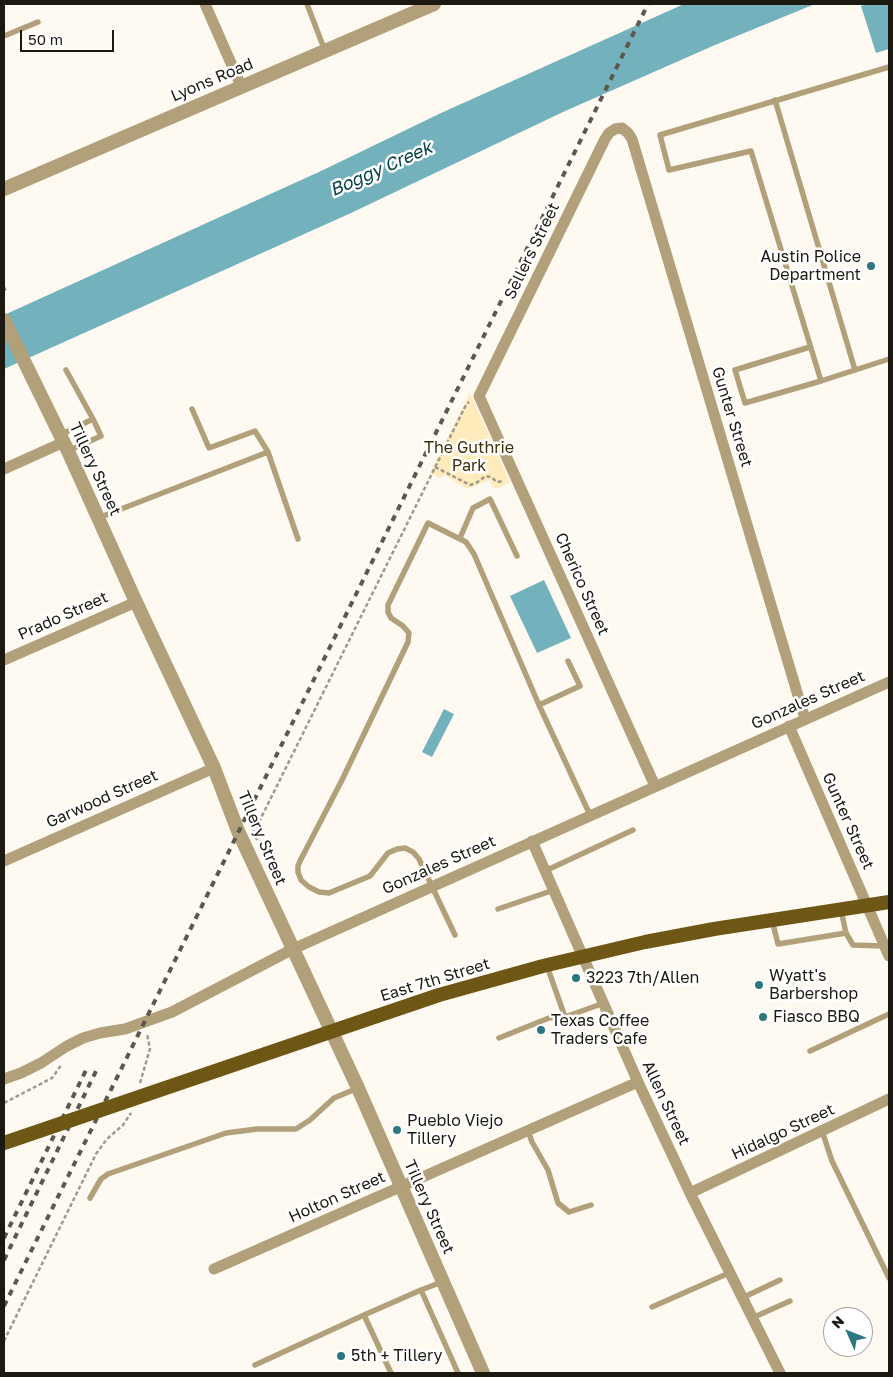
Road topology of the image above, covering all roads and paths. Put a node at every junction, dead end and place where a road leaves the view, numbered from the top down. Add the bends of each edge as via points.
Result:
1 (205, 4) edge
2 (307, 4) edge
3 (434, 4) edge
4 (38, 22) dead end
5 (4, 36) edge
6 (325, 51) junction
7 (889, 66) edge
8 (241, 86) junction
9 (775, 100) junction
10 (622, 128) joint
11 (4, 190) edge
12 (4, 287) edge
13 (6, 291) dead end
14 (4, 320) edge
15 (810, 347) junction
16 (889, 359) edge
17 (66, 370) dead end
18 (855, 370) junction
19 (821, 381) junction
20 (479, 396) junction
21 (192, 409) dead end
22 (93, 420) junction
23 (64, 443) junction
24 (268, 452) junction
25 (435, 468) junction
26 (4, 469) edge
27 (504, 482) dead end
28 (98, 518) junction
29 (460, 538) junction
30 (298, 539) dead end
31 (517, 556) dead end
32 (136, 602) junction
33 (4, 660) edge
34 (568, 661) dead end
35 (889, 682) edge
36 (539, 705) junction
37 (805, 719) junction
38 (789, 726) junction
39 (214, 768) junction
40 (655, 786) junction
41 (590, 815) junction
42 (633, 830) dead end
43 (254, 832) dead end
44 (532, 841) junction
45 (4, 861) edge
46 (545, 871) junction
47 (432, 886) junction
48 (554, 890) junction
49 (889, 902) edge
50 (867, 905) junction
51 (498, 909) dead end
52 (841, 909) junction
53 (772, 920) junction
54 (846, 933) junction
55 (455, 935) dead end
56 (293, 949) junction
57 (887, 951) edge
58 (582, 956) junction
59 (547, 965) junction
60 (604, 1003) junction
61 (889, 1014) edge
62 (565, 1017) junction
63 (147, 1033) dead end
64 (499, 1038) dead end
65 (810, 1051) dead end
66 (4, 1079) edge
67 (638, 1082) junction
68 (139, 1087) dead end
69 (358, 1088) junction
70 (889, 1099) edge
71 (133, 1105) dead end
72 (528, 1131) junction
73 (822, 1131) junction
74 (4, 1143) edge
75 (400, 1187) junction
76 (690, 1193) junction
77 (90, 1198) dead end
78 (590, 1205) dead end
79 (214, 1270) dead end
80 (730, 1273) junction
81 (889, 1278) edge
82 (780, 1280) dead end
83 (442, 1282) junction
84 (421, 1290) junction
85 (742, 1298) junction
86 (790, 1301) dead end
87 (652, 1307) dead end
88 (364, 1315) junction
89 (752, 1318) junction
90 (4, 1341) edge
91 (255, 1365) dead end
92 (391, 1373) edge
93 (458, 1373) edge
94 (482, 1373) edge
95 (780, 1373) edge

1 - 8 street
2 - 6 lane
3 - 6 street, Lyons Road via 411,11
4 - 5 lane
6 - 8 street, Lyons Road
7 - 9 lane
8 - 11 street, Lyons Road
9 - 15 lane via 660,135 669,170 751,151
9 - 18 lane
10 - 20 street, Sellers Street via 615,129 604,139
10 - 37 street, Gunter Street via 632,139
12 - 13 path
14 - 23 street, Tillery Street
15 - 19 lane
15 - 19 lane via 736,370 745,403
16 - 18 lane
17 - 22 lane
18 - 19 lane
20 - 25 path via 466,406
20 - 40 street, Cherico Street
21 - 24 lane via 208,448 255,431
22 - 23 lane
22 - 23 lane via 101,436
23 - 26 street
23 - 28 street, Tillery Street
24 - 28 lane
24 - 30 lane
25 - 27 path via 470,484 486,476
25 - 43 path
28 - 32 street, Tillery Street
29 - 31 lane via 473,508 490,499
29 - 36 lane via 474,554
29 - 47 lane via 428,523 403,573 388,612 410,634 408,642 298,866 301,880 308,887 329,893 370,876 388,853 405,848 419,859
32 - 33 street, Prado Street
32 - 39 street, Tillery Street
34 - 36 lane via 580,686
35 - 37 street, Gonzales Street
36 - 41 lane
37 - 38 street, Gonzales Street
38 - 40 street, Gonzales Street
38 - 50 street, Gunter Street
39 - 45 street, Garwood Street
39 - 56 street, Tillery Street via 238,831
40 - 41 street, Gonzales Street
41 - 44 street, Gonzales Street
42 - 46 lane
44 - 46 street, Allen Street
44 - 47 street, Gonzales Street
46 - 48 street, Allen Street
47 - 55 lane
47 - 56 street, Gonzales Street
48 - 51 lane
48 - 58 street, Allen Street
49 - 50 main road, East 7th Street
50 - 52 main road, East 7th Street
50 - 57 street, Gunter Street
52 - 53 main road, East 7th Street
52 - 54 lane
53 - 54 lane via 778,944
53 - 58 main road, East 7th Street
54 - 57 lane via 853,945
56 - 66 street, Gonzales Street via 172,1012 125,1029 83,1038 41,1063
56 - 69 street, Tillery Street
58 - 59 main road, East 7th Street
58 - 60 street, Allen Street
59 - 62 lane
59 - 74 main road, East 7th Street, bridge via 377,1016
60 - 62 lane
60 - 67 street, Allen Street
61 - 65 lane
62 - 64 lane via 549,1018
63 - 68 path via 150,1049
67 - 72 street, Holton Street
67 - 76 street, Allen Street
69 - 75 street, Tillery Street
69 - 77 lane via 334,1098 296,1128 226,1133 108,1174 101,1179
70 - 73 street, Hidalgo Street
71 - 90 path via 123,1125 96,1154
72 - 75 street, Holton Street
72 - 78 lane via 548,1170 558,1204 569,1212
73 - 76 street, Hidalgo Street
73 - 81 lane via 832,1161
75 - 79 street, Holton Street
75 - 83 street, Tillery Street
76 - 80 street, Allen Street
80 - 85 street, Allen Street
80 - 87 lane
82 - 85 lane
83 - 84 lane
83 - 94 street, Tillery Street
84 - 88 lane
84 - 93 lane
85 - 89 street, Allen Street
86 - 89 lane
88 - 91 lane
88 - 92 lane
89 - 95 street, Allen Street

